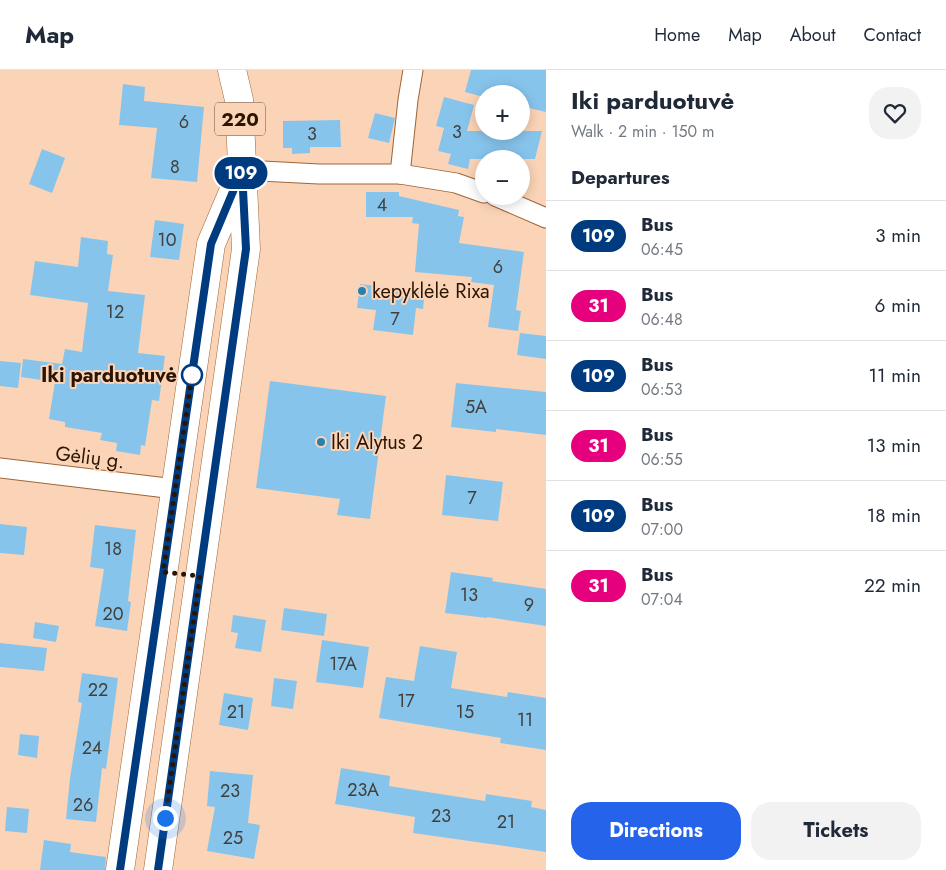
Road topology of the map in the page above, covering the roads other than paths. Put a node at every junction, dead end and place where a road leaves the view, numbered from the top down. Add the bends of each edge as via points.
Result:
1 (232, 70) edge
2 (413, 70) edge
3 (242, 170) junction
4 (400, 174) junction
5 (475, 189) edge
6 (516, 205) edge
7 (546, 218) edge
8 (0, 468) edge
9 (176, 489) junction
10 (163, 572) junction
11 (200, 576) junction
12 (135, 762) junction
13 (172, 767) junction
14 (120, 870) edge
15 (158, 870) edge

1 - 3 main road, 220 via 239,100
2 - 4 street
3 - 4 street
3 - 9 main road, 220 via 211,244
3 - 11 main road, 220 via 246,249
4 - 5 street
6 - 7 street
8 - 9 street, Gėlių g.
9 - 10 main road, 220
10 - 11 main road
10 - 12 main road, 220
11 - 13 main road, 220
12 - 13 main road
12 - 14 main road, 220
13 - 15 main road, 220

